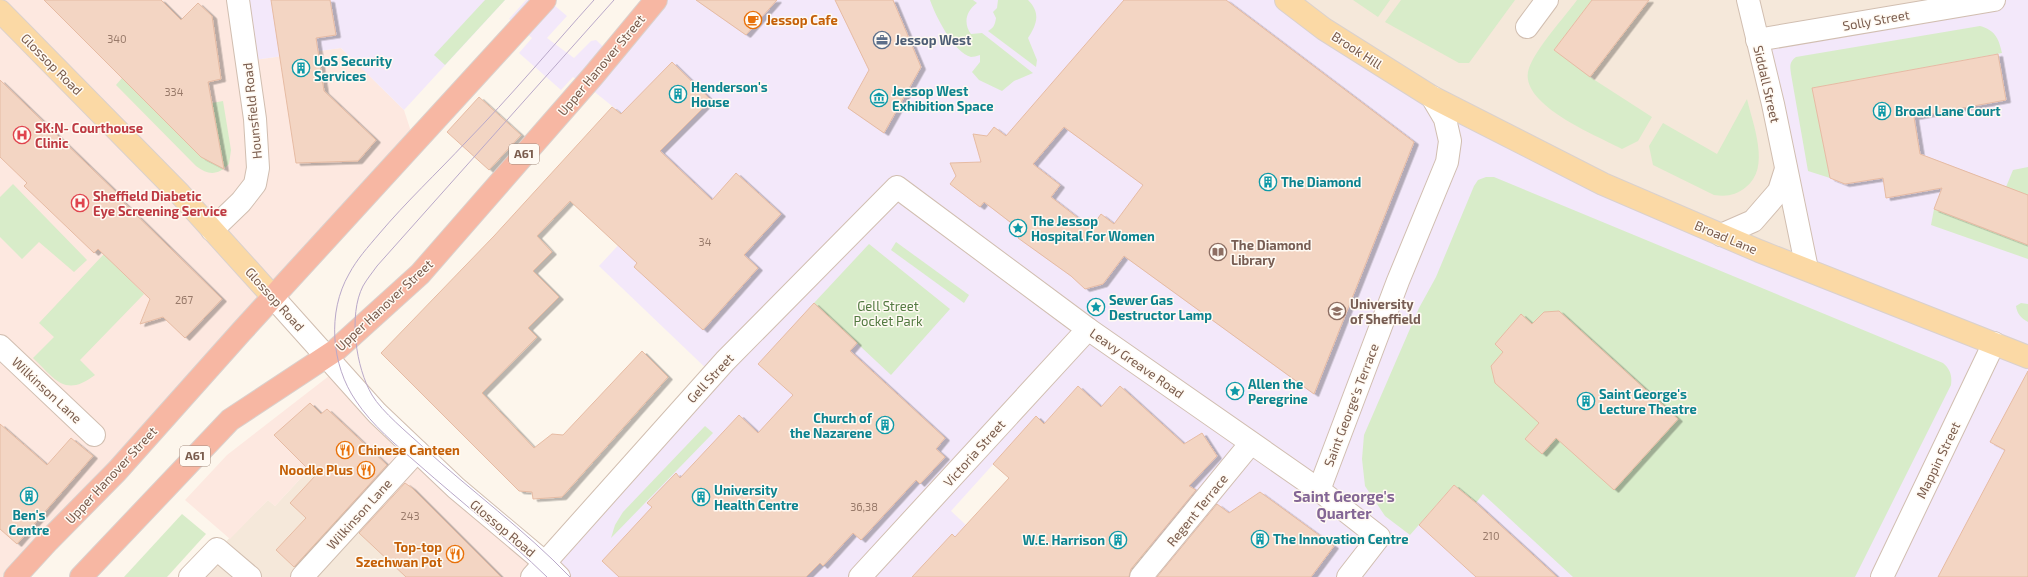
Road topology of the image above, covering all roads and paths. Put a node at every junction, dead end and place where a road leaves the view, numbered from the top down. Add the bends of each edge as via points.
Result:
1 (238, 0) edge
2 (545, 0) edge
3 (656, 0) edge
4 (1286, 0) edge
5 (1547, 0) edge
6 (1748, 0) edge
7 (1994, 0) edge
8 (0, 11) edge
9 (1527, 27) dead end
10 (1757, 40) junction
11 (1432, 97) junction
12 (1786, 169) junction
13 (897, 187) joint
14 (212, 230) junction
15 (1721, 235) junction
16 (1807, 269) junction
17 (273, 297) junction
18 (1088, 329) junction
19 (1994, 343) junction
20 (0, 346) edge
21 (327, 357) junction
22 (2028, 357) edge
23 (94, 435) dead end
24 (1252, 443) junction
25 (417, 451) junction
26 (1319, 490) junction
27 (545, 572) edge
28 (16, 577) edge
29 (80, 577) edge
30 (190, 577) edge
31 (250, 577) edge
32 (302, 577) edge
33 (860, 577) edge
34 (1141, 577) edge
35 (1348, 577) edge
36 (1882, 577) edge

1 - 14 street, Hounsfield Road via 255,119 258,168 255,184 241,202
2 - 17 highway, Upper Hanover Street
3 - 21 highway, Upper Hanover Street / A61 via 420,274 364,327
4 - 11 main road, Brook Hill via 1324,29
5 - 9 street
6 - 10 street, Siddall Street
7 - 10 street, Solly Street
8 - 14 main road, Glossop Road via 180,194
10 - 12 street, Siddall Street
11 - 15 main road, Broad Lane via 1603,184
11 - 26 street, Saint George's Terrace via 1445,119 1450,141 1447,162 1398,281
12 - 15 street, Siddall Street via 1779,192 1753,221
12 - 16 street, Siddall Street
13 - 18 street, Leavy Greave Road
13 - 27 street, Gell Street via 725,361
14 - 17 main road, Glossop Road
15 - 16 main road, Broad Lane
16 - 19 main road, Broad Lane
17 - 21 street, Glossop Road
17 - 28 highway, Upper Hanover Street via 117,471
18 - 24 street, Leavy Greave Road
18 - 33 street, Victoria Street
19 - 22 main road, Broad Lane
19 - 36 street, Mappin Street
20 - 23 street, Wilkinson Lane
21 - 25 street, Glossop Road
21 - 29 highway, Upper Hanover Street / A61 via 230,420
24 - 26 street, Leavy Greave Road
24 - 34 street, Regent Terrace
25 - 27 street, Glossop Road
25 - 32 street, Wilkinson Lane
26 - 35 street, Leavy Greave Road via 1379,537
30 - 31 street via 217,549

